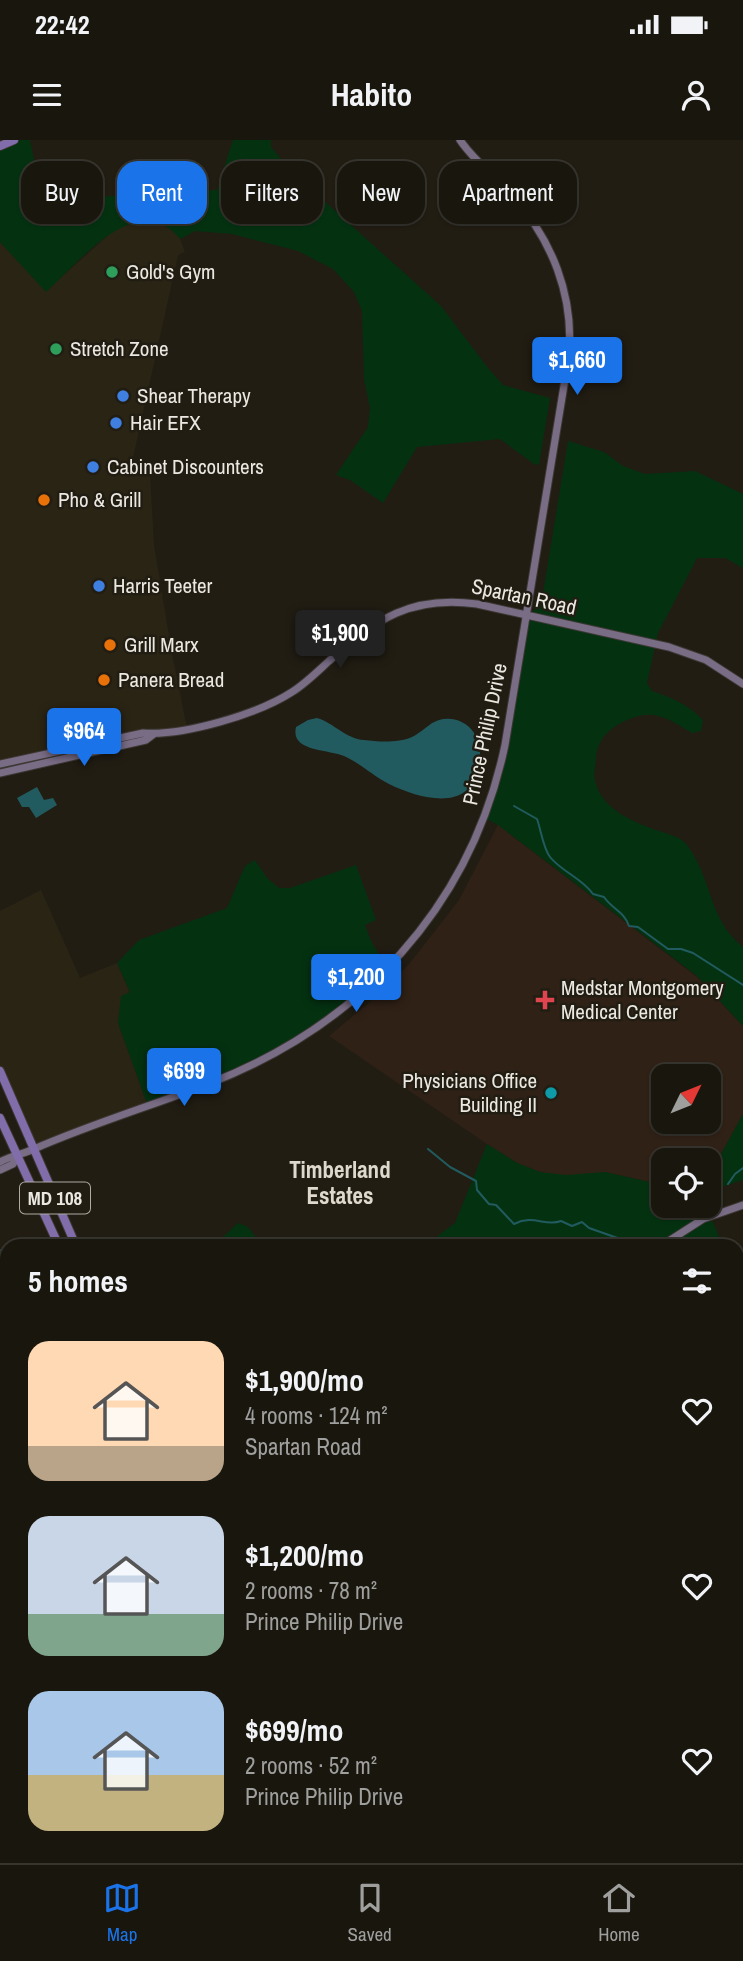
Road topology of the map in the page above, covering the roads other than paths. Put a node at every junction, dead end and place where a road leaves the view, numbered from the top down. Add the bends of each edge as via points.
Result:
1 (14, 140) edge
2 (460, 140) edge
3 (0, 146) edge
4 (527, 615) junction
5 (743, 684) edge
6 (155, 734) junction
7 (0, 764) edge
8 (0, 773) edge
9 (0, 1071) edge
10 (0, 1118) edge
11 (34, 1149) junction
12 (17, 1157) junction
13 (0, 1162) edge
14 (0, 1170) edge
15 (743, 1205) edge
16 (57, 1239) edge
17 (73, 1239) edge
18 (672, 1239) edge

1 - 3 main road
2 - 4 street, Prince Philip Drive via 538,229 557,265 569,316 569,355
4 - 5 street, Spartan Road via 688,653
4 - 6 street, Spartan Road via 457,601 407,608 363,631 294,691 272,704 238,717
4 - 11 street, Prince Philip Drive via 503,755 485,818 449,892 399,956 365,990 253,1066
6 - 7 street, Spartan Road
6 - 8 street, Spartan Road via 146,740
9 - 11 main road, MD 108
10 - 12 main road, MD 108
11 - 12 street, Prince Philip Drive
11 - 17 main road, MD 108
12 - 13 street, Prince Philip Drive
12 - 14 street, Prince Philip Drive
12 - 16 main road, MD 108
15 - 18 street via 703,1219

